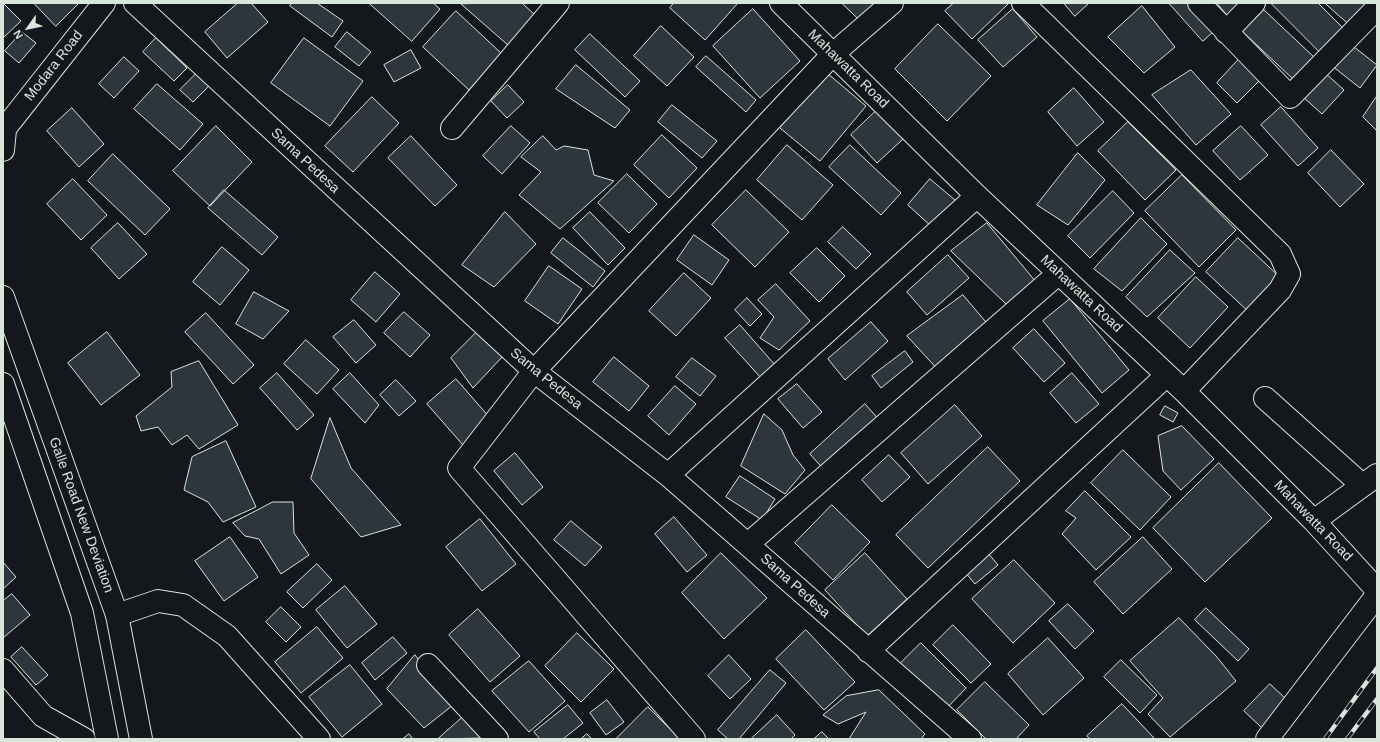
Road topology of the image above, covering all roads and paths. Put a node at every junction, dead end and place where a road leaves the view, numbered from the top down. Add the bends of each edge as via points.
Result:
1 (104, 3) edge
2 (134, 3) edge
3 (558, 3) edge
4 (781, 3) edge
5 (892, 3) edge
6 (1022, 3) edge
7 (1199, 3) edge
8 (1254, 3) edge
9 (1377, 8) edge
10 (1226, 32) junction
11 (833, 54) junction
12 (452, 128) dead end
13 (4, 137) edge
14 (977, 196) junction
15 (1059, 273) junction
16 (3, 297) edge
17 (534, 371) junction
18 (1167, 375) junction
19 (3, 384) edge
20 (1184, 391) junction
21 (1265, 398) dead end
22 (668, 475) junction
23 (1369, 480) edge
24 (1314, 520) junction
25 (748, 544) junction
26 (1377, 590) edge
27 (1377, 595) edge
28 (117, 615) junction
29 (868, 651) junction
30 (428, 665) dead end
31 (3, 670) edge
32 (84, 739) edge
33 (107, 739) edge
34 (141, 739) edge
35 (319, 739) edge
36 (497, 739) edge
37 (694, 739) edge
38 (970, 739) edge
39 (1267, 739) edge

1 - 13 street, Modara Road
2 - 17 street, Sama Pedesa
3 - 12 street
4 - 11 street, Mahawatta Road
5 - 11 street
6 - 20 street via 1280,254 1287,265 1289,274 1280,290
7 - 10 street
8 - 10 street
9 - 10 street via 1290,97
11 - 14 street, Mahawatta Road
11 - 17 street
14 - 15 street, Mahawatta Road
14 - 22 street
15 - 18 street, Mahawatta Road
15 - 25 street
16 - 28 street, Galle Road New Deviation
17 - 22 street, Sama Pedesa
17 - 37 street via 459,468
18 - 20 street, Mahawatta Road
18 - 29 street
19 - 33 street via 82,613
20 - 24 street, Mahawatta Road
21 - 23 street
22 - 25 street, Sama Pedesa
23 - 24 street
24 - 26 street, Mahawatta Road
25 - 29 street, Sama Pedesa
27 - 39 street
28 - 34 street, Galle Road New Deviation
28 - 35 street via 158,601 183,605 226,636
29 - 38 street, Sama Pedesa
30 - 36 street
31 - 32 street via 42,716

